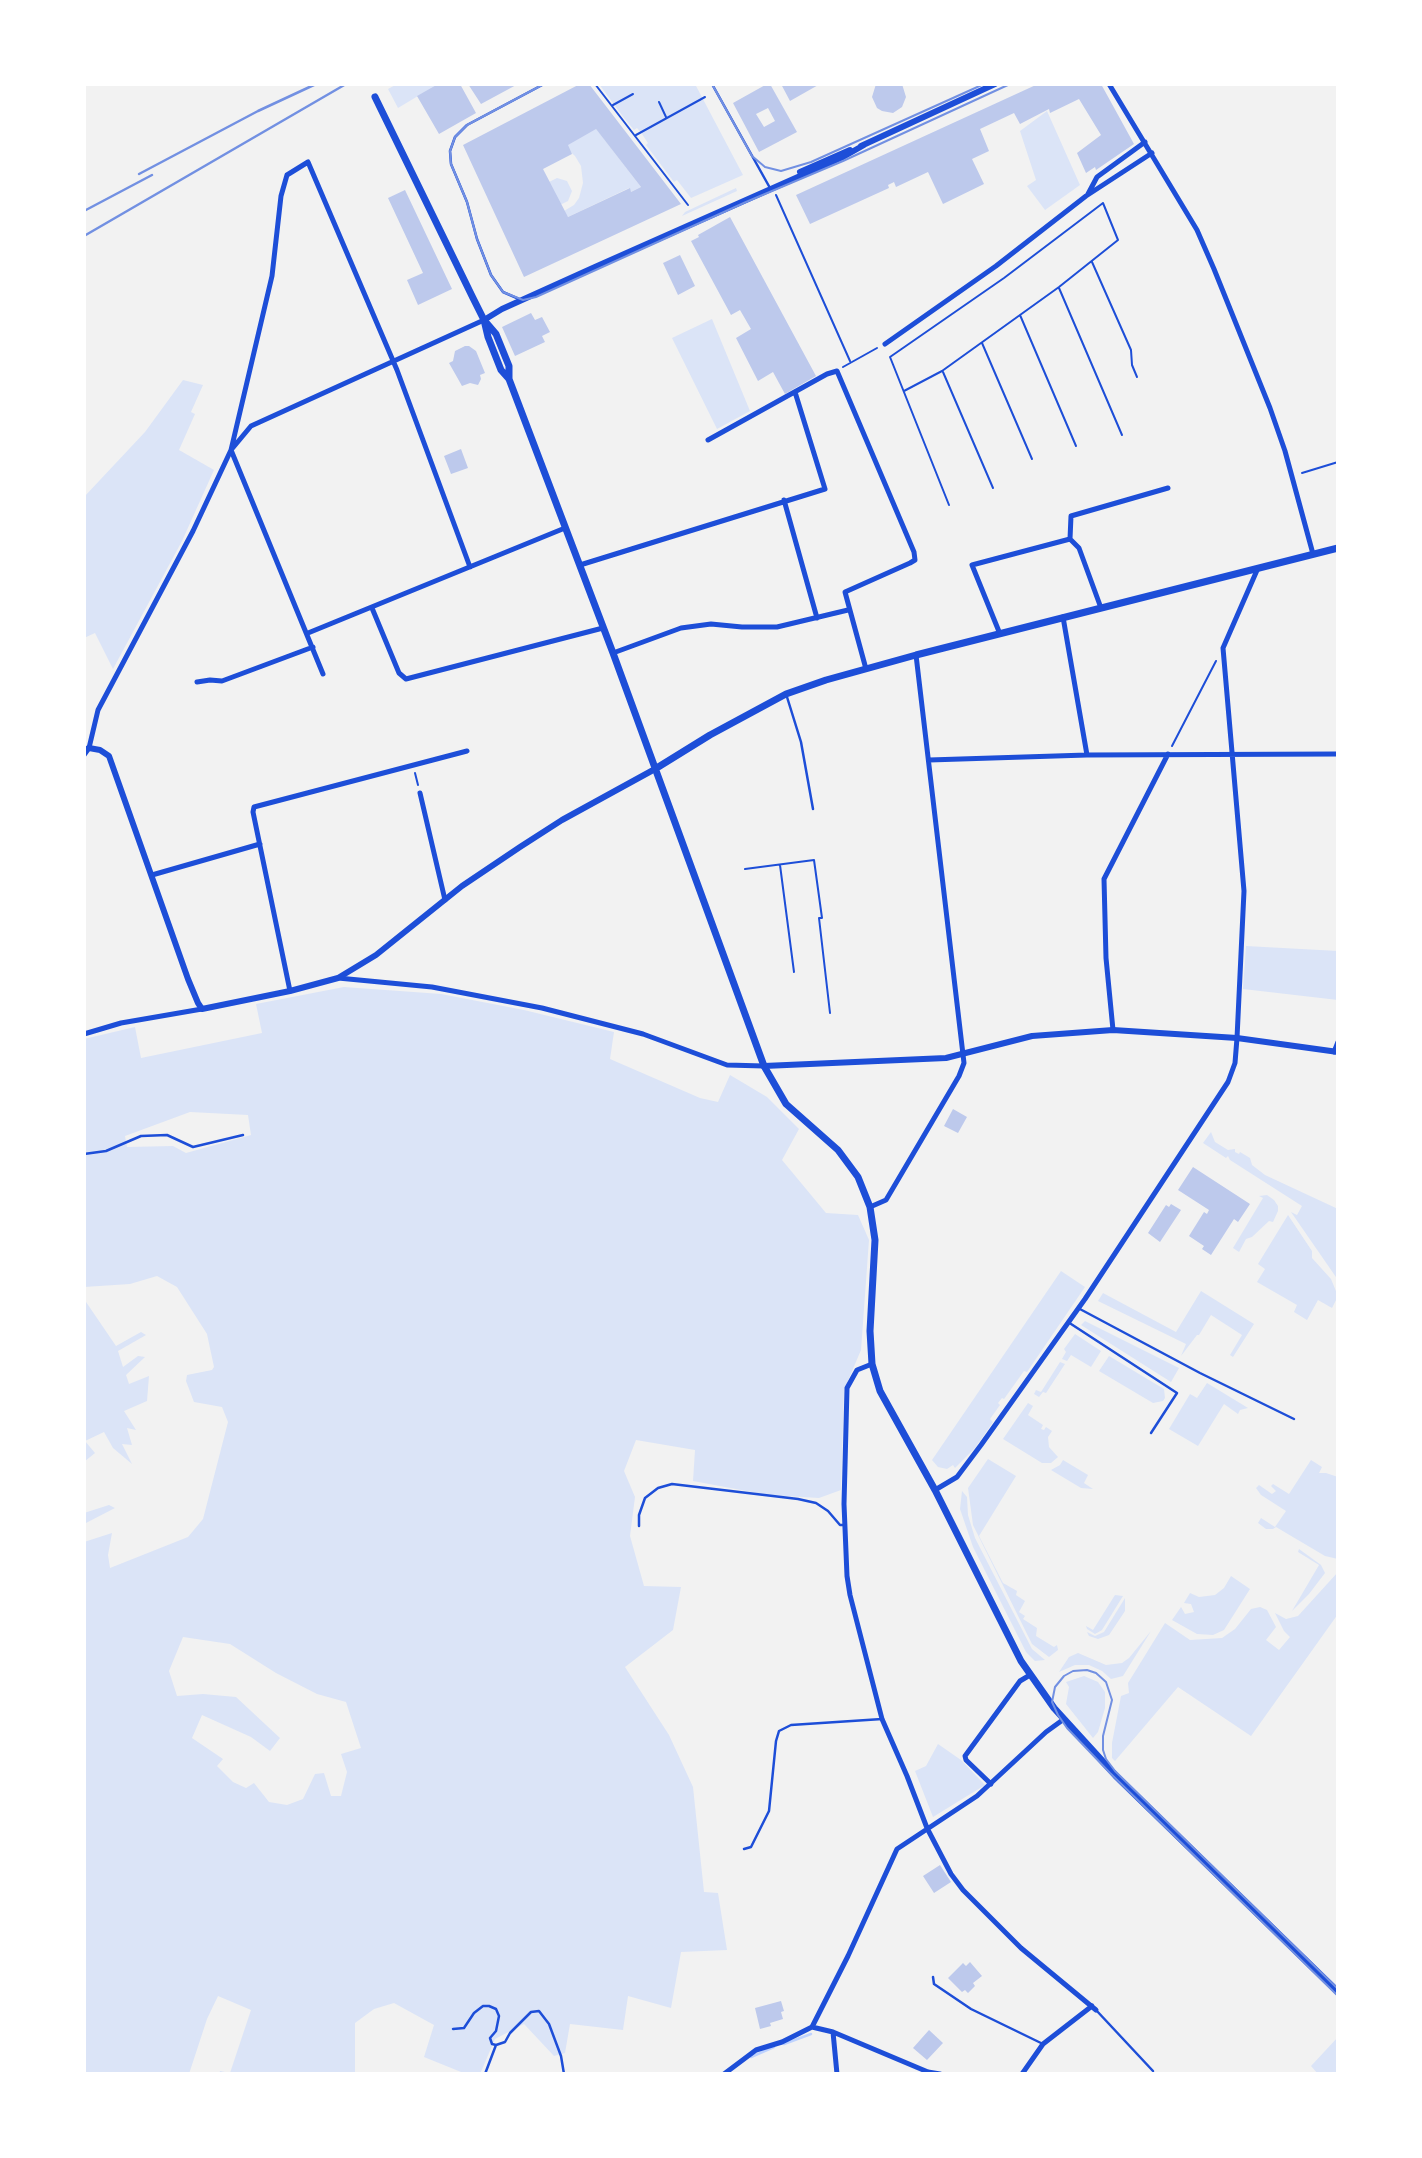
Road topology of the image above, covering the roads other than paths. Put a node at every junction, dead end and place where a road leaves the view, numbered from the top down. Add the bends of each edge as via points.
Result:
1 (544, 84) edge
2 (712, 84) edge
3 (995, 84) edge
4 (1109, 84) edge
5 (375, 97) dead end
6 (1145, 142) junction
7 (1152, 153) junction
8 (773, 191) junction
9 (1086, 197) junction
10 (523, 300) junction
11 (484, 320) junction
12 (885, 344) road end
13 (393, 363) junction
14 (795, 392) junction
15 (708, 440) dead end
16 (231, 450) junction
17 (1168, 488) dead end
18 (784, 500) junction
19 (565, 528) junction
20 (1070, 539) junction
21 (1338, 548) edge
22 (1313, 554) junction
23 (580, 565) junction
24 (470, 567) junction
25 (1258, 568) junction
26 (373, 608) junction
27 (1101, 608) junction
28 (848, 610) junction
29 (1063, 617) junction
30 (817, 618) junction
31 (603, 628) junction
32 (308, 633) junction
33 (1000, 634) junction
34 (313, 648) junction
35 (613, 653) junction
36 (916, 655) junction
37 (866, 669) junction
38 (323, 674) dead end
39 (197, 682) dead end
40 (786, 694) junction
41 (86, 751) edge
42 (467, 751) dead end
43 (1168, 754) junction
44 (1234, 754) junction
45 (1338, 754) edge
46 (1087, 755) junction
47 (929, 760) junction
48 (655, 769) junction
49 (420, 793) road end
50 (813, 810) dead end
51 (260, 844) junction
52 (152, 876) junction
53 (445, 900) junction
54 (338, 978) junction
55 (290, 991) junction
56 (202, 1009) junction
57 (1113, 1030) junction
58 (84, 1034) edge
59 (1237, 1038) junction
60 (1338, 1042) edge
61 (1336, 1052) edge
62 (964, 1054) junction
63 (764, 1066) junction
64 (243, 1135) dead end
65 (84, 1154) edge
66 (870, 1208) junction
67 (1078, 1308) junction
68 (1068, 1322) junction
69 (872, 1364) junction
70 (1294, 1419) dead end
71 (1151, 1433) dead end
72 (936, 1490) junction
73 (845, 1525) junction
74 (639, 1526) dead end
75 (1030, 1675) junction
76 (882, 1718) junction
77 (1064, 1718) junction
78 (991, 1784) junction
79 (927, 1828) junction
80 (744, 1849) dead end
81 (933, 1977) dead end
82 (1338, 1992) edge
83 (1094, 2008) junction
84 (812, 2026) junction
85 (453, 2029) dead end
86 (833, 2032) junction
87 (1043, 2044) junction
88 (496, 2045) junction
89 (1153, 2071) dead end
90 (927, 2073) edge
91 (485, 2074) edge
92 (564, 2074) edge
93 (723, 2074) edge
94 (837, 2074) edge
95 (940, 2074) edge
96 (1022, 2074) edge

1 - 10 lane via 467,125 455,136 450,150 491,275 503,292
2 - 8 lane
3 - 8 street via 805,169
4 - 6 street
5 - 11 main road
6 - 7 street
6 - 9 street via 1097,177
7 - 9 street
7 - 22 street via 1197,230 1231,309 1285,451
8 - 10 street
9 - 12 street
10 - 11 street
11 - 13 street
11 - 19 main road via 496,334 509,366 509,379
13 - 16 street via 251,426
13 - 16 street via 308,162 287,176 281,196 272,276
13 - 24 street
14 - 15 street
14 - 18 street via 825,489
14 - 28 street via 837,371 914,551 915,561 845,592
16 - 32 street
16 - 41 street via 98,710
17 - 20 street via 1071,516
18 - 23 street
18 - 30 street
19 - 23 main road
19 - 24 street
20 - 27 street via 1079,548
20 - 33 street via 972,565
21 - 22 main road
22 - 25 main road
23 - 31 main road
24 - 26 street
25 - 27 main road
25 - 44 street via 1223,648
26 - 31 street via 398,673 406,679
26 - 32 street
27 - 29 main road
28 - 30 street
28 - 37 street
29 - 33 main road
29 - 46 street
30 - 35 street via 777,627 711,624 681,628
31 - 35 main road
32 - 34 street
33 - 36 main road
34 - 38 street
34 - 39 street via 222,681
35 - 48 main road
36 - 37 main road
36 - 47 street
37 - 40 main road
40 - 48 main road
40 - 50 lane via 801,742
41 - 52 street via 100,750 109,756
42 - 51 street via 256,806 253,812
43 - 44 street
43 - 46 street
43 - 57 street via 1104,879
44 - 45 street
44 - 59 street via 1244,891
46 - 47 street
47 - 62 street
48 - 53 street via 530,840
48 - 63 main road
49 - 53 street
51 - 52 street
51 - 55 street
52 - 56 street
53 - 54 street
54 - 55 street
54 - 63 street via 432,987 542,1008 643,1034 727,1065
55 - 56 street
56 - 58 street
57 - 59 street
57 - 62 street via 1032,1035
59 - 61 street
59 - 67 street via 1228,1082
60 - 61 street
62 - 63 street
62 - 66 street via 959,1076 887,1200
63 - 66 main road via 786,1104 838,1150 858,1177
64 - 65 lane via 192,1147 167,1135 141,1136 106,1151
66 - 69 main road via 875,1240
67 - 68 street
67 - 70 lane
68 - 71 lane via 1177,1393
68 - 72 street via 957,1477
69 - 72 main road via 880,1391
69 - 73 street via 857,1370 848,1388
72 - 75 main road
73 - 74 lane via 816,1503 673,1484 645,1498
73 - 76 street via 850,1595
75 - 77 main road
75 - 78 street via 1020,1681 965,1756
76 - 79 street
76 - 80 lane via 791,1725 779,1731 769,1811 751,1847
77 - 78 street
77 - 82 main road via 1116,1776
78 - 79 street
79 - 83 street via 963,1890 1044,1969
79 - 84 street via 894,1852
81 - 87 lane via 934,1984 971,2009
83 - 87 street
83 - 89 lane
84 - 86 street
84 - 93 street via 756,2050
85 - 88 lane via 464,2028 474,2013 489,2006 499,2016 490,2038
86 - 90 street
86 - 94 street
87 - 96 street
88 - 91 lane
88 - 92 lane via 505,2042 531,2012 539,2011 549,2024
90 - 95 street

